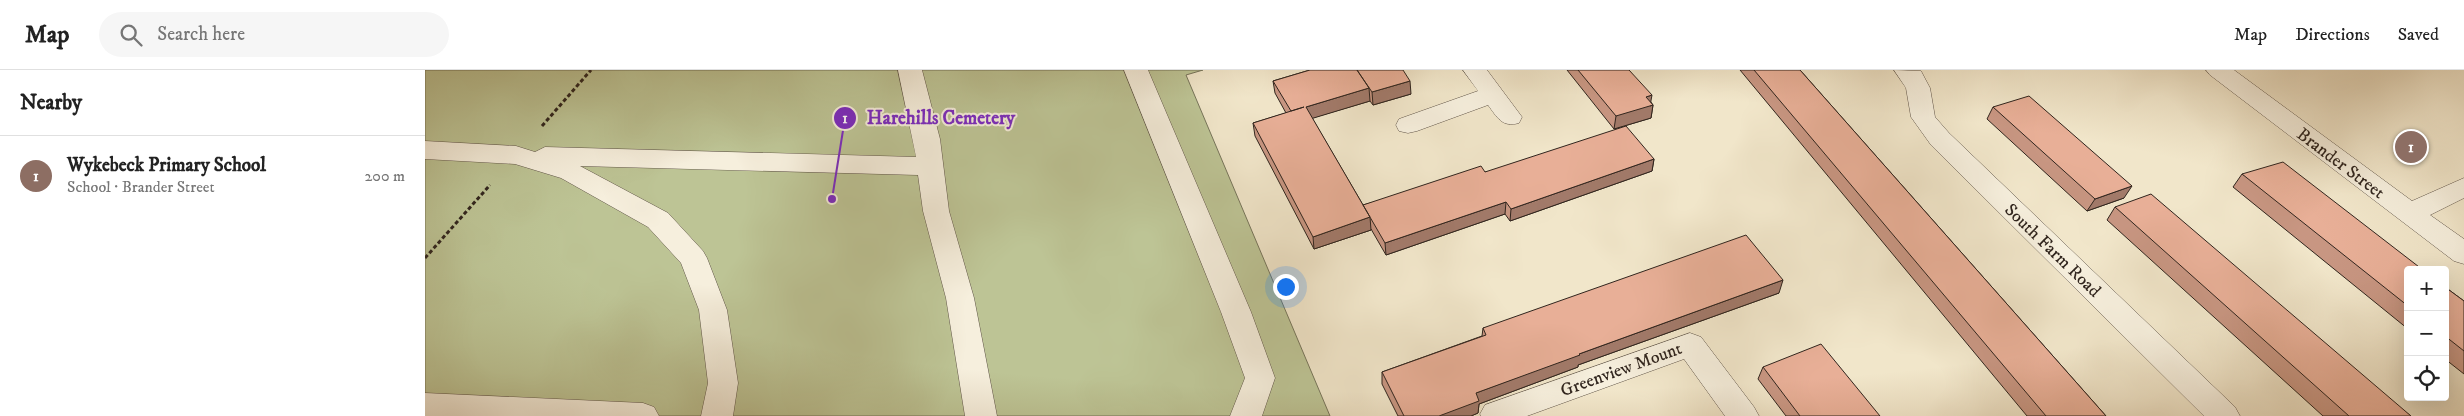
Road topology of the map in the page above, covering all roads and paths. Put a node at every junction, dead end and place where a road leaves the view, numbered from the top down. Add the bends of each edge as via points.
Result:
1 (909, 70) edge
2 (1136, 70) edge
3 (1475, 70) edge
4 (2218, 70) edge
5 (1913, 71) edge
6 (1493, 94) junction
7 (1511, 117) dead end
8 (1408, 125) dead end
9 (425, 150) edge
10 (516, 155) junction
11 (930, 166) junction
12 (2464, 187) edge
13 (2408, 214) junction
14 (2464, 254) edge
15 (425, 406) edge
16 (1496, 414) dead end
17 (643, 416) edge
18 (717, 416) edge
19 (981, 416) edge
20 (1246, 416) edge
21 (1743, 416) edge
22 (2224, 416) edge

1 - 11 street via 927,139
2 - 20 street via 1260,378
3 - 6 street
4 - 13 street, Brander Street
5 - 22 street, South Farm Road via 1921,94 1922,116 1940,139
6 - 7 street
6 - 8 street
9 - 10 street
10 - 11 street
10 - 18 street via 570,172 658,220 693,258 713,310 723,383
11 - 19 street via 936,211 960,298
12 - 13 street
13 - 14 street, Brander Street
15 - 17 street
16 - 21 street, Greenview Mount via 1690,345

